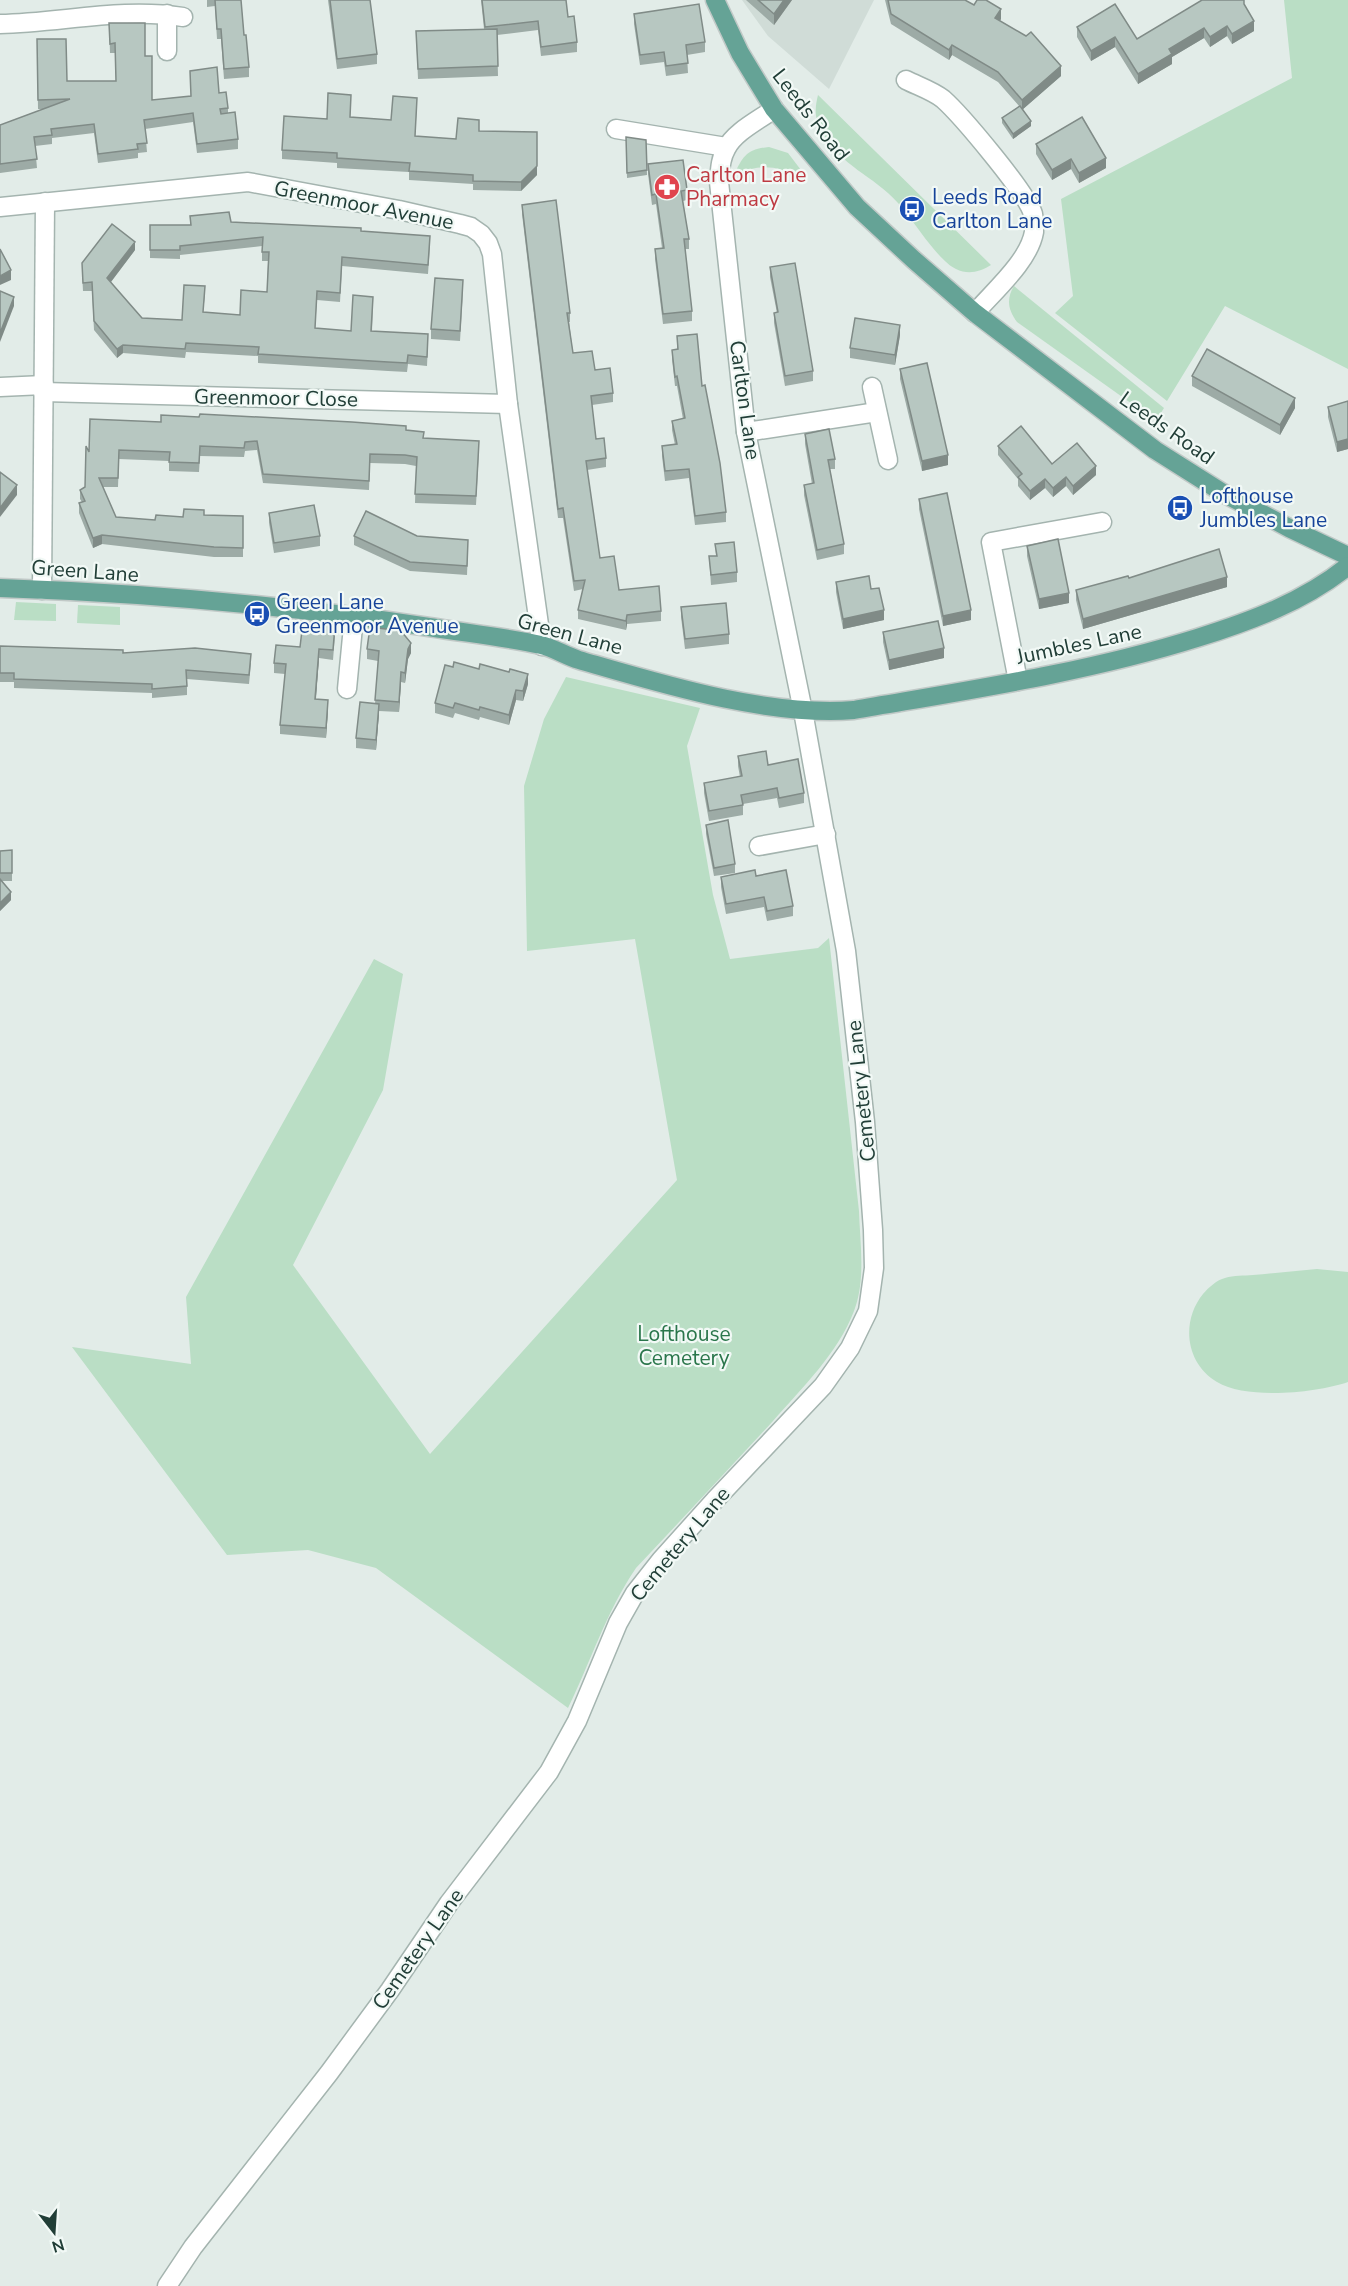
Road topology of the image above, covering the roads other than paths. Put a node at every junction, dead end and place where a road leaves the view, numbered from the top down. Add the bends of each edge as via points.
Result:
1 (715, 0) edge
2 (0, 24) edge
3 (167, 51) dead end
4 (906, 80) dead end
5 (774, 109) junction
6 (616, 129) dead end
7 (726, 147) junction
8 (45, 202) junction
9 (0, 207) edge
10 (975, 313) junction
11 (0, 387) edge
12 (872, 387) dead end
13 (43, 388) junction
14 (508, 404) junction
15 (877, 412) junction
16 (747, 432) junction
17 (888, 460) dead end
18 (1102, 522) dead end
19 (1348, 556) edge
20 (1348, 566) edge
21 (0, 588) edge
22 (42, 590) junction
23 (354, 616) junction
24 (542, 645) junction
25 (1018, 681) junction
26 (346, 689) dead end
27 (803, 711) junction
28 (826, 834) junction
29 (759, 846) dead end
30 (167, 2286) edge

1 - 5 main road, Leeds Road via 740,53
2 - 3 street via 129,13 175,16
4 - 10 street via 942,99 963,120 1033,214 1030,246
5 - 7 street
5 - 10 main road, Leeds Road via 857,207
6 - 7 street
7 - 16 street, Carlton Lane via 719,182
8 - 9 street, Greenmoor Avenue
8 - 13 street
8 - 14 street, Greenmoor Avenue via 248,182 471,227 488,243 492,254
10 - 19 main road, Leeds Road via 1155,450 1223,493
11 - 13 street, Greenmoor Close
12 - 15 street
13 - 14 street, Greenmoor Close
13 - 22 street
14 - 24 street, Greenmoor Avenue
15 - 16 street
15 - 17 street
16 - 27 street, Carlton Lane
18 - 25 street via 991,542
20 - 25 main road, Jumbles Lane via 1303,596 1239,624 1151,652
21 - 22 main road, Green Lane
22 - 23 main road, Green Lane
23 - 24 main road, Green Lane
23 - 26 street
24 - 27 main road, Green Lane via 576,659 705,694
25 - 27 main road, Jumbles Lane via 854,710
27 - 28 street, Cemetery Lane
28 - 29 street
28 - 30 street, Cemetery Lane via 846,951 865,1122 874,1268 868,1311 850,1348 823,1386 715,1500 635,1593 618,1623 577,1721 549,1772 449,1903 329,2073 192,2247

